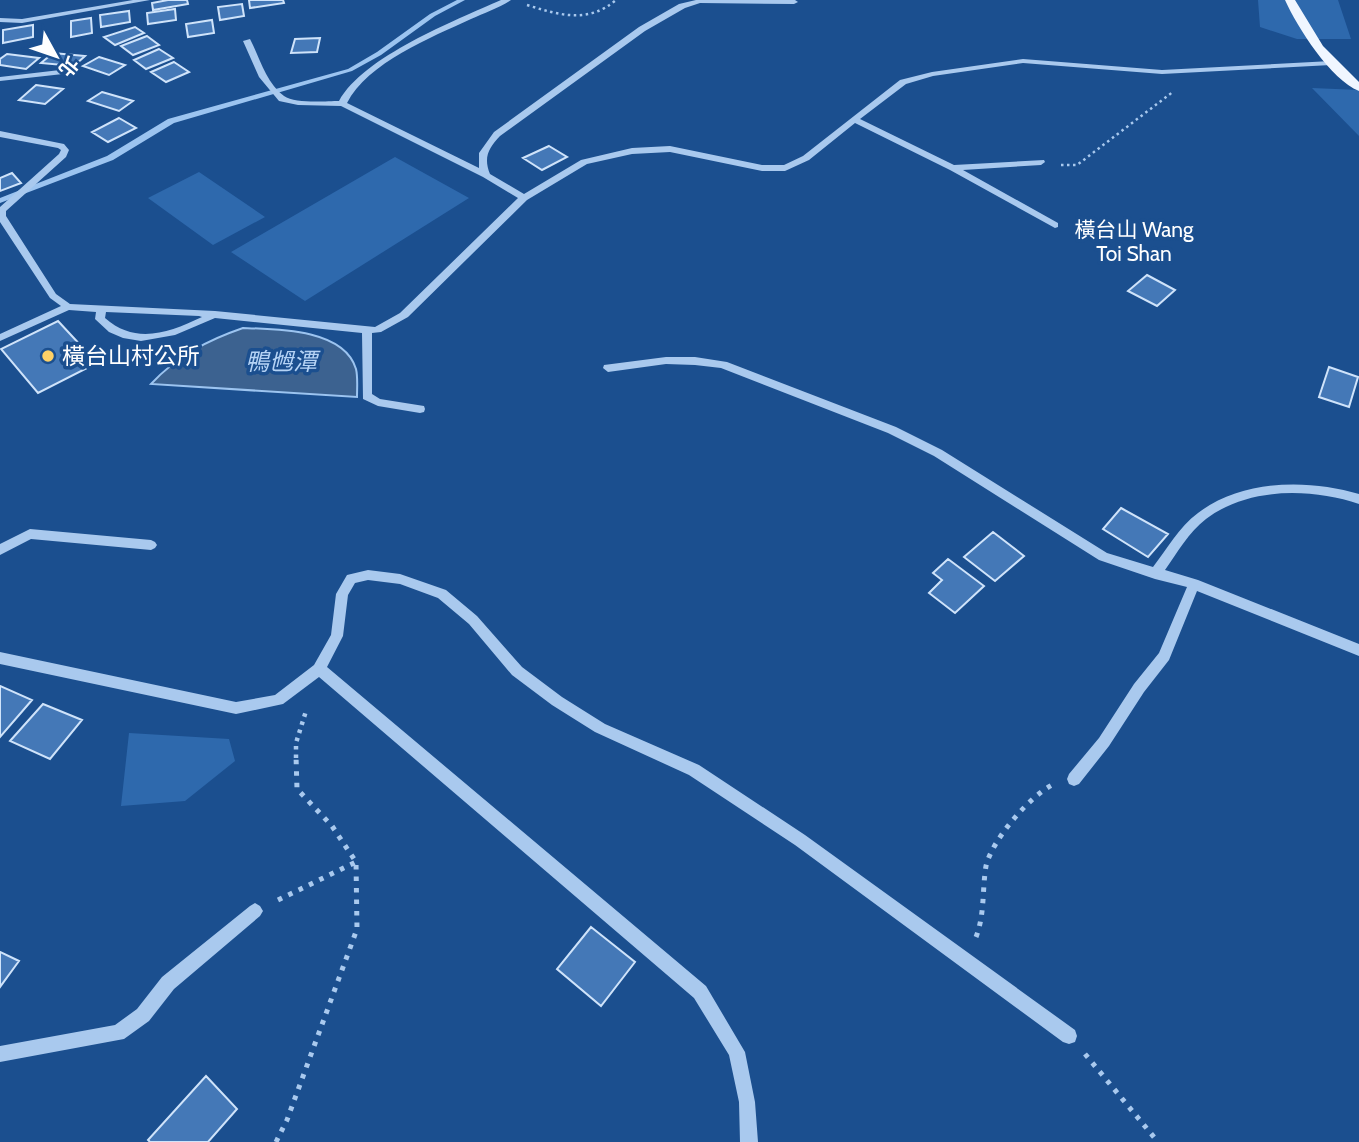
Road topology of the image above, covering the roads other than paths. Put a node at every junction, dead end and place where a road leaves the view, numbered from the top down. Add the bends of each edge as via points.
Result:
1 (73, 0) edge
2 (146, 0) edge
3 (507, 0) edge
4 (1290, 0) edge
5 (793, 2) dead end
6 (73, 12) junction
7 (0, 20) edge
8 (247, 41) dead end
9 (1331, 63) junction
10 (60, 72) dead end
11 (0, 79) edge
12 (1359, 88) edge
13 (342, 104) junction
14 (855, 120) junction
15 (0, 134) edge
16 (1041, 162) road end
17 (953, 169) junction
18 (486, 175) junction
19 (524, 198) junction
20 (1055, 225) dead end
21 (68, 307) junction
22 (102, 308) junction
23 (216, 314) junction
24 (367, 331) junction
25 (0, 338) edge
26 (608, 368) dead end
27 (420, 409) dead end
28 (1359, 499) edge
29 (151, 544) dead end
30 (0, 550) edge
31 (1155, 573) junction
32 (1194, 584) junction
33 (1359, 650) edge
34 (0, 658) edge
35 (319, 669) junction
36 (1074, 779) road end
37 (254, 911) road end
38 (1069, 1036) road end
39 (0, 1054) edge
40 (749, 1142) edge

1 - 6 street
2 - 6 street
3 - 13 street via 416,43 349,87
4 - 9 main road
5 - 18 street via 700,1 682,6 642,29 497,134 481,152
6 - 7 street
8 - 13 street via 263,77 282,99
9 - 12 main road
9 - 14 street via 1125,71 1003,62 903,82
10 - 11 street
13 - 18 street
14 - 17 street
14 - 19 street via 806,158 785,168 762,168 670,149 632,151 584,162
15 - 21 street via 65,150 1,216 53,296
16 - 17 street
17 - 20 street
18 - 19 street
19 - 24 street via 404,315 386,327
21 - 22 street
21 - 25 street
22 - 23 street
22 - 23 street via 100,319 106,326 122,335 146,338 168,335
23 - 24 street
24 - 27 street via 367,396
26 - 31 street via 700,360 723,366 891,430 970,471 1093,551
28 - 31 street via 1339,491 1299,487 1230,500 1201,516
29 - 30 street via 30,534
31 - 32 street
32 - 33 street
32 - 36 street via 1164,656
34 - 35 street via 236,708 278,700
35 - 38 street via 337,636 342,594 351,579 368,575 400,579 442,594 473,620 517,671 557,701 600,728 694,771 800,840
35 - 40 street via 700,992 737,1052
37 - 39 street via 168,983 143,1016 118,1033

